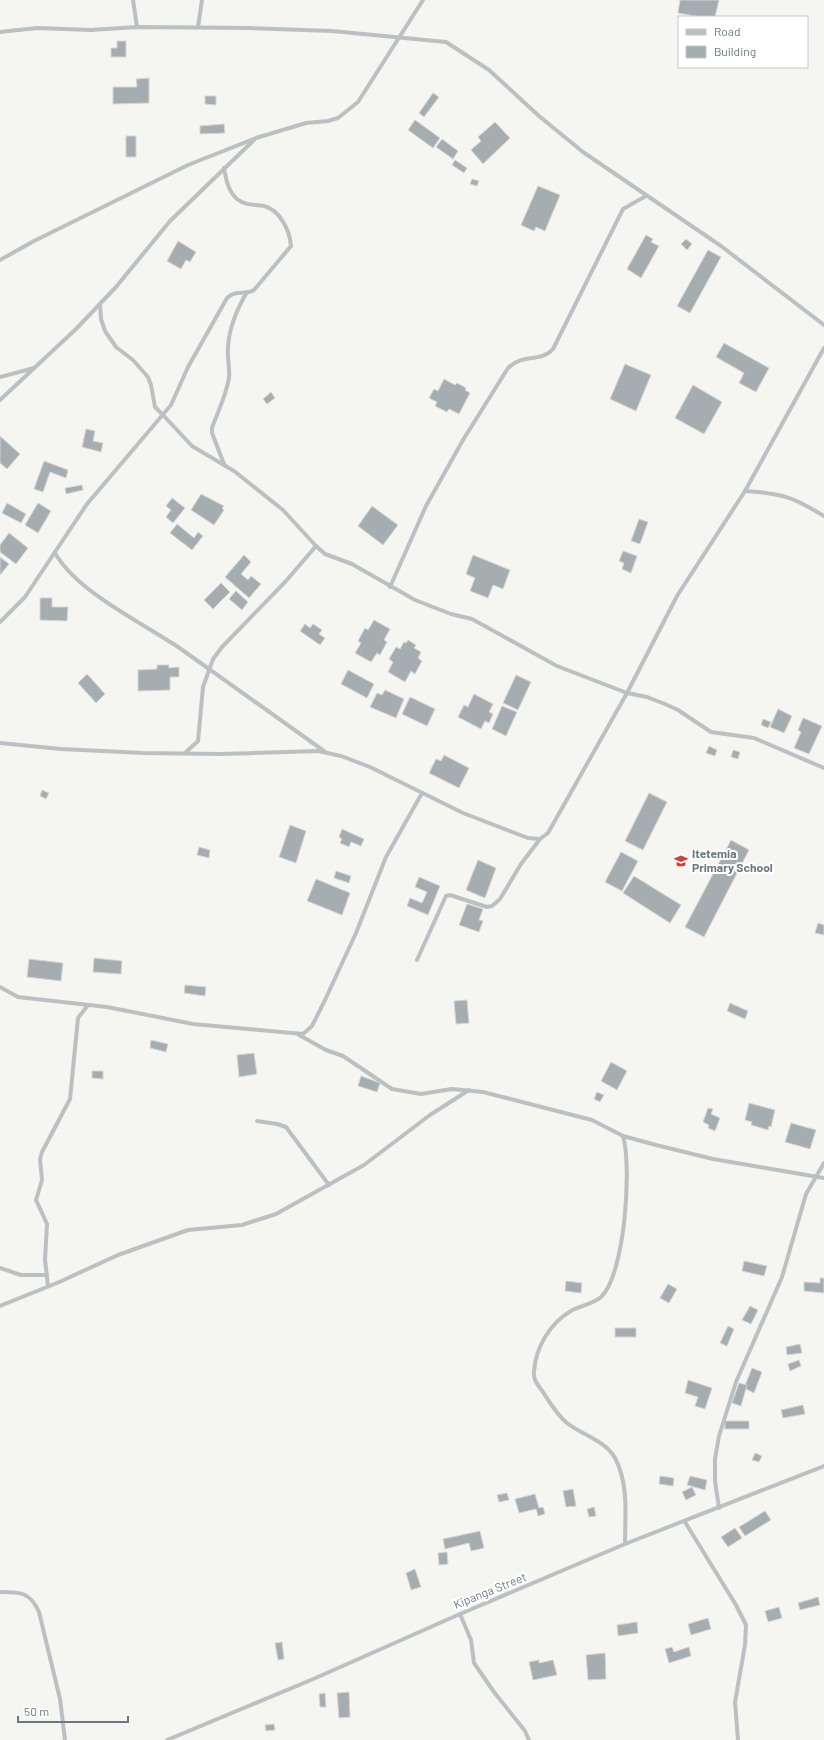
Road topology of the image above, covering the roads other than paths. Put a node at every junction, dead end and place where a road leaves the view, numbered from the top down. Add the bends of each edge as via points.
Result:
1 (133, 0) edge
2 (202, 0) edge
3 (423, 0) edge
4 (137, 27) junction
5 (198, 27) junction
6 (0, 32) edge
7 (400, 38) junction
8 (256, 138) junction
9 (224, 168) junction
10 (646, 196) junction
11 (0, 260) edge
12 (247, 292) junction
13 (100, 304) junction
14 (824, 325) edge
15 (824, 348) edge
16 (34, 368) junction
17 (0, 377) edge
18 (0, 400) edge
19 (162, 415) junction
20 (224, 465) junction
21 (745, 490) junction
22 (824, 516) edge
23 (316, 546) junction
24 (55, 553) junction
25 (390, 586) junction
26 (0, 622) edge
27 (209, 670) junction
28 (627, 693) junction
29 (0, 743) edge
30 (185, 753) junction
31 (326, 753) junction
32 (824, 768) edge
33 (422, 793) junction
34 (540, 839) junction
35 (416, 960) dead end
36 (0, 987) edge
37 (88, 1005) junction
38 (298, 1035) junction
39 (468, 1090) junction
40 (257, 1121) dead end
41 (623, 1136) junction
42 (824, 1163) edge
43 (814, 1177) junction
44 (824, 1178) edge
45 (329, 1186) junction
46 (0, 1268) edge
47 (47, 1275) junction
48 (48, 1286) junction
49 (0, 1306) edge
50 (824, 1466) edge
51 (719, 1508) junction
52 (685, 1522) junction
53 (625, 1544) junction
54 (0, 1592) edge
55 (460, 1614) junction
56 (65, 1740) edge
57 (167, 1740) edge
58 (529, 1740) edge
59 (738, 1740) edge

1 - 4 street
2 - 5 street
3 - 7 street
4 - 5 street
4 - 6 street via 91,30 37,28
5 - 7 street via 332,31
7 - 8 street via 358,102 349,111 328,121 306,123
7 - 10 street via 439,41 454,47 489,70 583,152
8 - 9 street
8 - 11 street via 188,165
9 - 12 street via 228,185 236,199 244,204 266,206 274,212 283,222 290,240 291,246 254,290
9 - 13 street via 170,221
10 - 14 street via 721,246
10 - 25 street via 623,209 553,349 546,356 519,360 508,368 426,506
12 - 19 street via 236,292 227,298 188,367 171,405
12 - 20 street via 238,306 233,321 228,347 227,389 212,428
13 - 16 street
13 - 19 street via 100,318 105,331 116,347 133,360 148,377 155,406
15 - 21 street
16 - 17 street
16 - 18 street
19 - 20 street via 192,446
19 - 24 street via 87,504
20 - 23 street via 289,515
21 - 22 street via 784,495 800,501
21 - 28 street via 677,596
23 - 25 street via 325,554 352,564
23 - 27 street via 222,647
24 - 26 street via 25,597
24 - 27 street via 70,574
25 - 28 street via 415,600 472,620 557,666
27 - 30 street via 203,687 198,741
27 - 31 street
28 - 32 street via 647,696 678,710 711,732 754,738
28 - 34 street via 548,833
29 - 30 street via 122,752
30 - 31 street
31 - 33 street via 370,767
33 - 34 street via 463,814 528,838
33 - 38 street via 386,857 356,933 312,1026
34 - 35 street via 500,899 492,906 487,907 450,895 446,896
36 - 37 street via 18,996
37 - 38 street via 193,1024
37 - 47 street via 78,1018 70,1099 40,1159 42,1180 36,1200 47,1224
38 - 39 street via 343,1056 392,1089 421,1094 452,1089
39 - 41 street via 592,1120
39 - 45 street
40 - 45 street via 286,1128
41 - 43 street via 713,1159
41 - 53 street via 627,1152 624,1222 614,1274 602,1296 570,1312 553,1326 539,1349 534,1373 535,1381 563,1419 610,1450 615,1458 624,1480
42 - 43 street
43 - 44 street
43 - 51 street via 806,1194 782,1277 736,1382 719,1436 715,1459
45 - 48 street via 276,1214 242,1225 188,1230 118,1255
46 - 47 street via 22,1275
47 - 48 street
48 - 49 street
50 - 51 street, Kipanga Street
51 - 52 street, Kipanga Street
52 - 53 street, Kipanga Street
52 - 59 street via 746,1625 735,1702
53 - 55 street, Kipanga Street
54 - 56 street via 18,1592 28,1596 34,1601 39,1612 60,1699
55 - 57 street, Kipanga Street
55 - 58 street via 471,1640 474,1663

